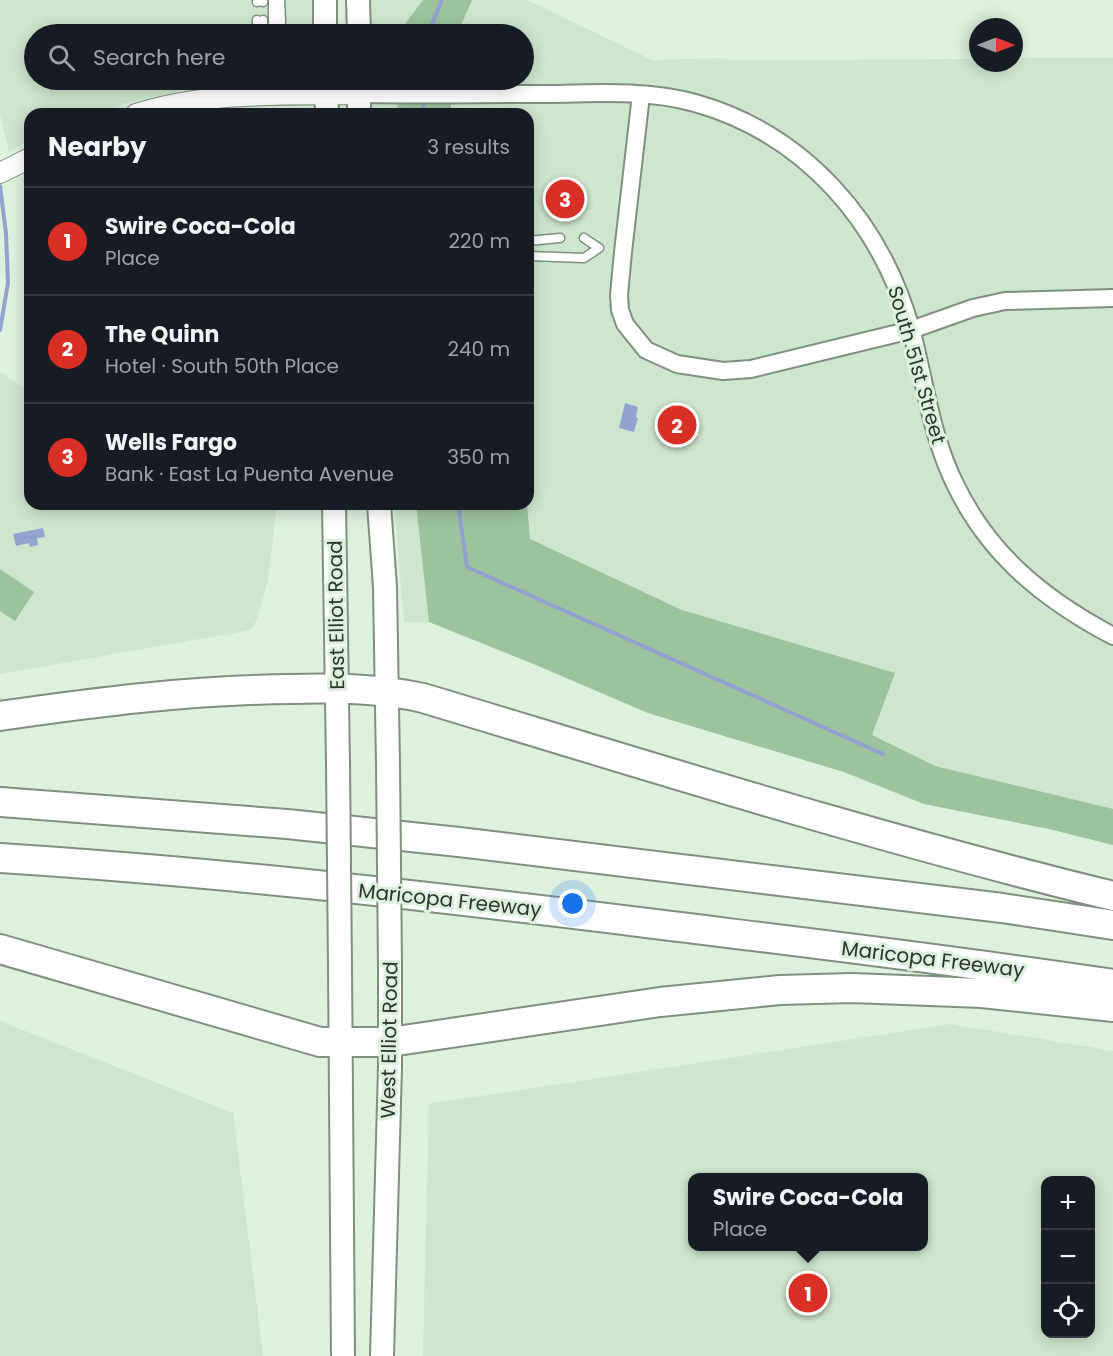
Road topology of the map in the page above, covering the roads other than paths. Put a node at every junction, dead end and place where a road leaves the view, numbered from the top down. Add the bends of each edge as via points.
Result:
1 (273, 0) edge
2 (280, 0) edge
3 (325, 0) edge
4 (358, 0) edge
5 (273, 24) edge
6 (280, 24) edge
7 (325, 24) edge
8 (358, 24) edge
9 (641, 95) junction
10 (326, 96) edge
11 (359, 96) edge
12 (155, 108) edge
13 (24, 161) edge
14 (0, 173) edge
15 (560, 238) dead end
16 (584, 238) dead end
17 (534, 240) edge
18 (534, 256) edge
19 (1113, 298) edge
20 (911, 330) junction
21 (334, 510) edge
22 (379, 510) edge
23 (1113, 636) edge
24 (338, 688) junction
25 (387, 691) junction
26 (0, 716) edge
27 (0, 802) edge
28 (0, 858) edge
29 (1113, 896) edge
30 (1113, 925) edge
31 (0, 949) edge
32 (1113, 984) edge
33 (1113, 1007) edge
34 (340, 1042) junction
35 (390, 1042) junction
36 (343, 1356) edge
37 (382, 1356) edge

1 - 5 lane
2 - 6 lane
3 - 7 main road
4 - 8 main road
9 - 11 street, South 51st Street
9 - 20 street, South 51st Street via 696,103 736,119 778,142 814,169 854,210 869,232 902,299
9 - 20 street via 619,295 625,324 646,350 677,364 737,370
10 - 11 street, South 51st Street
10 - 12 street, South 51st Street via 236,95
13 - 14 street
15 - 17 lane
16 - 18 lane via 599,248 584,258
19 - 20 street via 1005,300
20 - 23 street, South 51st Street via 941,450 970,512 1019,573 1060,606
21 - 24 main road, East Elliot Road
22 - 25 main road
24 - 25 highway
24 - 26 highway via 189,693
24 - 34 main road, East Elliot Road, bridge
25 - 29 highway via 423,698 874,833
25 - 35 main road, West Elliot Road, bridge
27 - 30 highway via 459,842
28 - 32 highway, Maricopa Freeway via 457,899
31 - 34 highway via 320,1042
33 - 35 highway via 950,991 780,990 660,1002
34 - 35 highway
34 - 36 main road
35 - 37 main road, West Elliot Road

